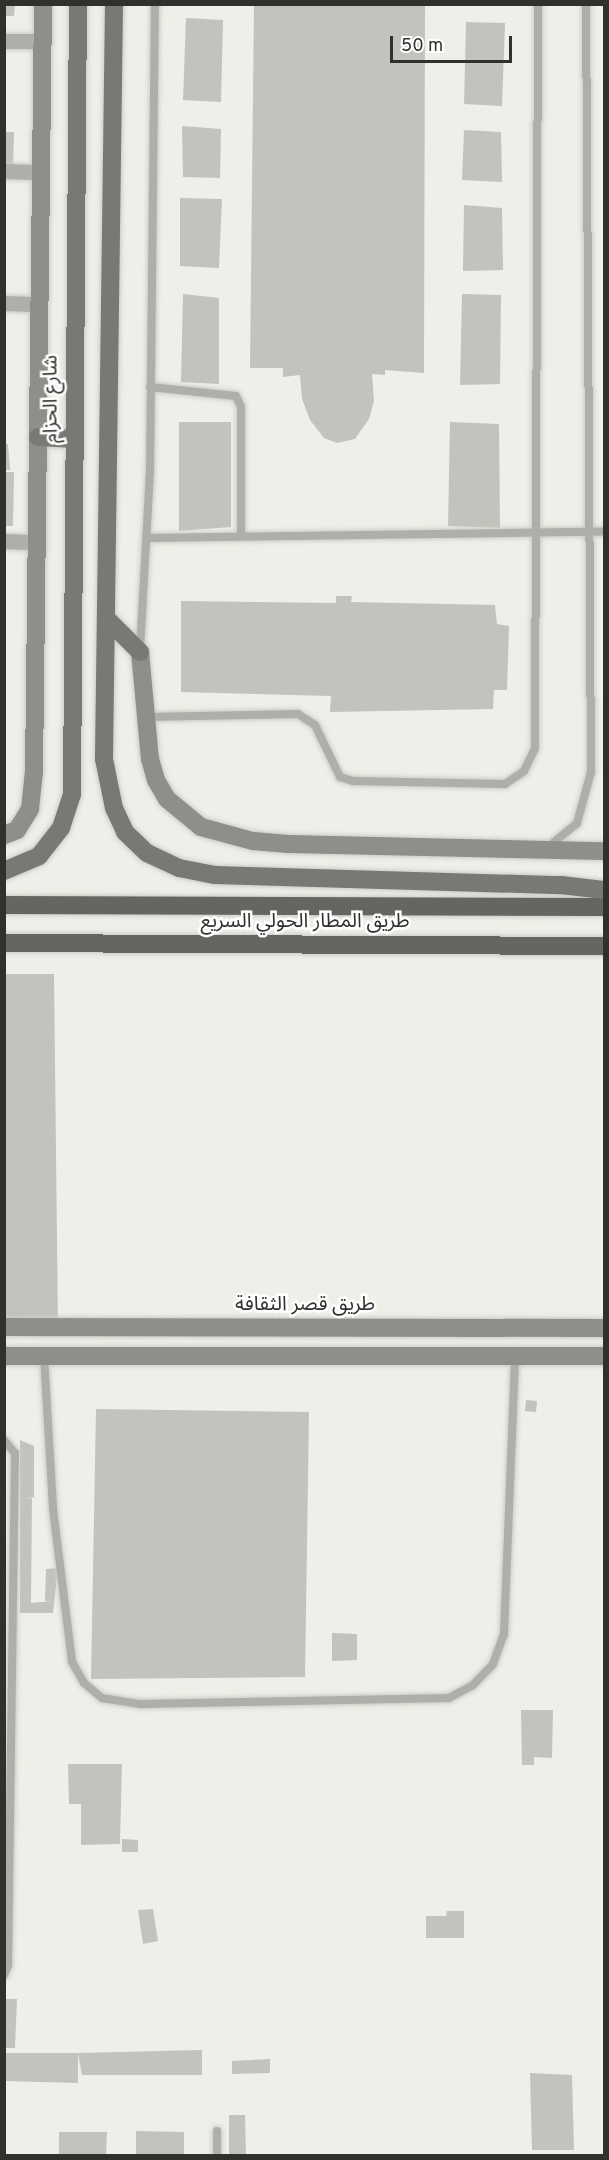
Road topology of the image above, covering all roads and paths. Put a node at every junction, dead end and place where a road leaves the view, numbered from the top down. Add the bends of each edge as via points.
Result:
1 (43, 4) edge
2 (78, 4) edge
3 (114, 4) edge
4 (155, 4) edge
5 (538, 4) edge
6 (586, 4) edge
7 (4, 41) edge
8 (43, 41) junction
9 (4, 171) edge
10 (41, 172) junction
11 (4, 303) edge
12 (40, 304) junction
13 (150, 387) junction
14 (38, 437) junction
15 (75, 439) junction
16 (586, 532) junction
17 (604, 532) edge
18 (536, 533) junction
19 (241, 534) junction
20 (147, 538) junction
21 (4, 541) edge
22 (37, 542) junction
23 (107, 619) junction
24 (140, 651) junction
25 (146, 717) junction
26 (4, 835) edge
27 (547, 849) junction
28 (604, 851) edge
29 (4, 871) edge
30 (604, 890) edge
31 (4, 905) edge
32 (604, 907) edge
33 (4, 943) edge
34 (604, 946) edge
35 (4, 1327) edge
36 (604, 1328) edge
37 (4, 1356) edge
38 (44, 1356) junction
39 (515, 1356) junction
40 (604, 1356) edge
41 (4, 1440) edge
42 (7, 1712) edge
43 (4, 1975) edge
44 (217, 2131) dead end
45 (217, 2156) edge

1 - 8 street
2 - 15 main road, شارع الحزام
3 - 23 main road
4 - 13 lane
5 - 18 lane
6 - 16 lane
7 - 8 street
8 - 10 street
9 - 10 street
10 - 12 street
11 - 12 street
12 - 14 street
13 - 19 lane via 236,396 241,407
13 - 20 lane
14 - 15 main road
14 - 22 street
15 - 29 main road, شارع الحزام via 72,795 61,828 39,856
16 - 17 lane
16 - 18 lane
16 - 27 lane via 591,772 577,823
18 - 19 lane
18 - 25 lane via 535,748 524,771 505,784 353,781 340,777 315,725 298,714
19 - 20 lane
20 - 24 lane
21 - 22 street
22 - 26 street via 34,772 30,809 17,830
23 - 24 main road
23 - 30 main road via 104,759 114,808 124,832 147,853 179,868 215,875 561,885
24 - 25 street
25 - 27 street via 150,759 167,799 192,821 222,834 288,844
27 - 28 street
31 - 32 highway, طريق المطار الحولي السريع
33 - 34 highway, طريق المطار الحولي السريع
35 - 36 street, طريق قصر الثقافة
37 - 38 street
38 - 39 street
38 - 39 lane via 53,1509 72,1662 84,1683 102,1698 141,1704 449,1698 473,1685 493,1664 504,1634
39 - 40 street
41 - 42 lane via 15,1453
42 - 43 lane via 8,1965
44 - 45 lane

